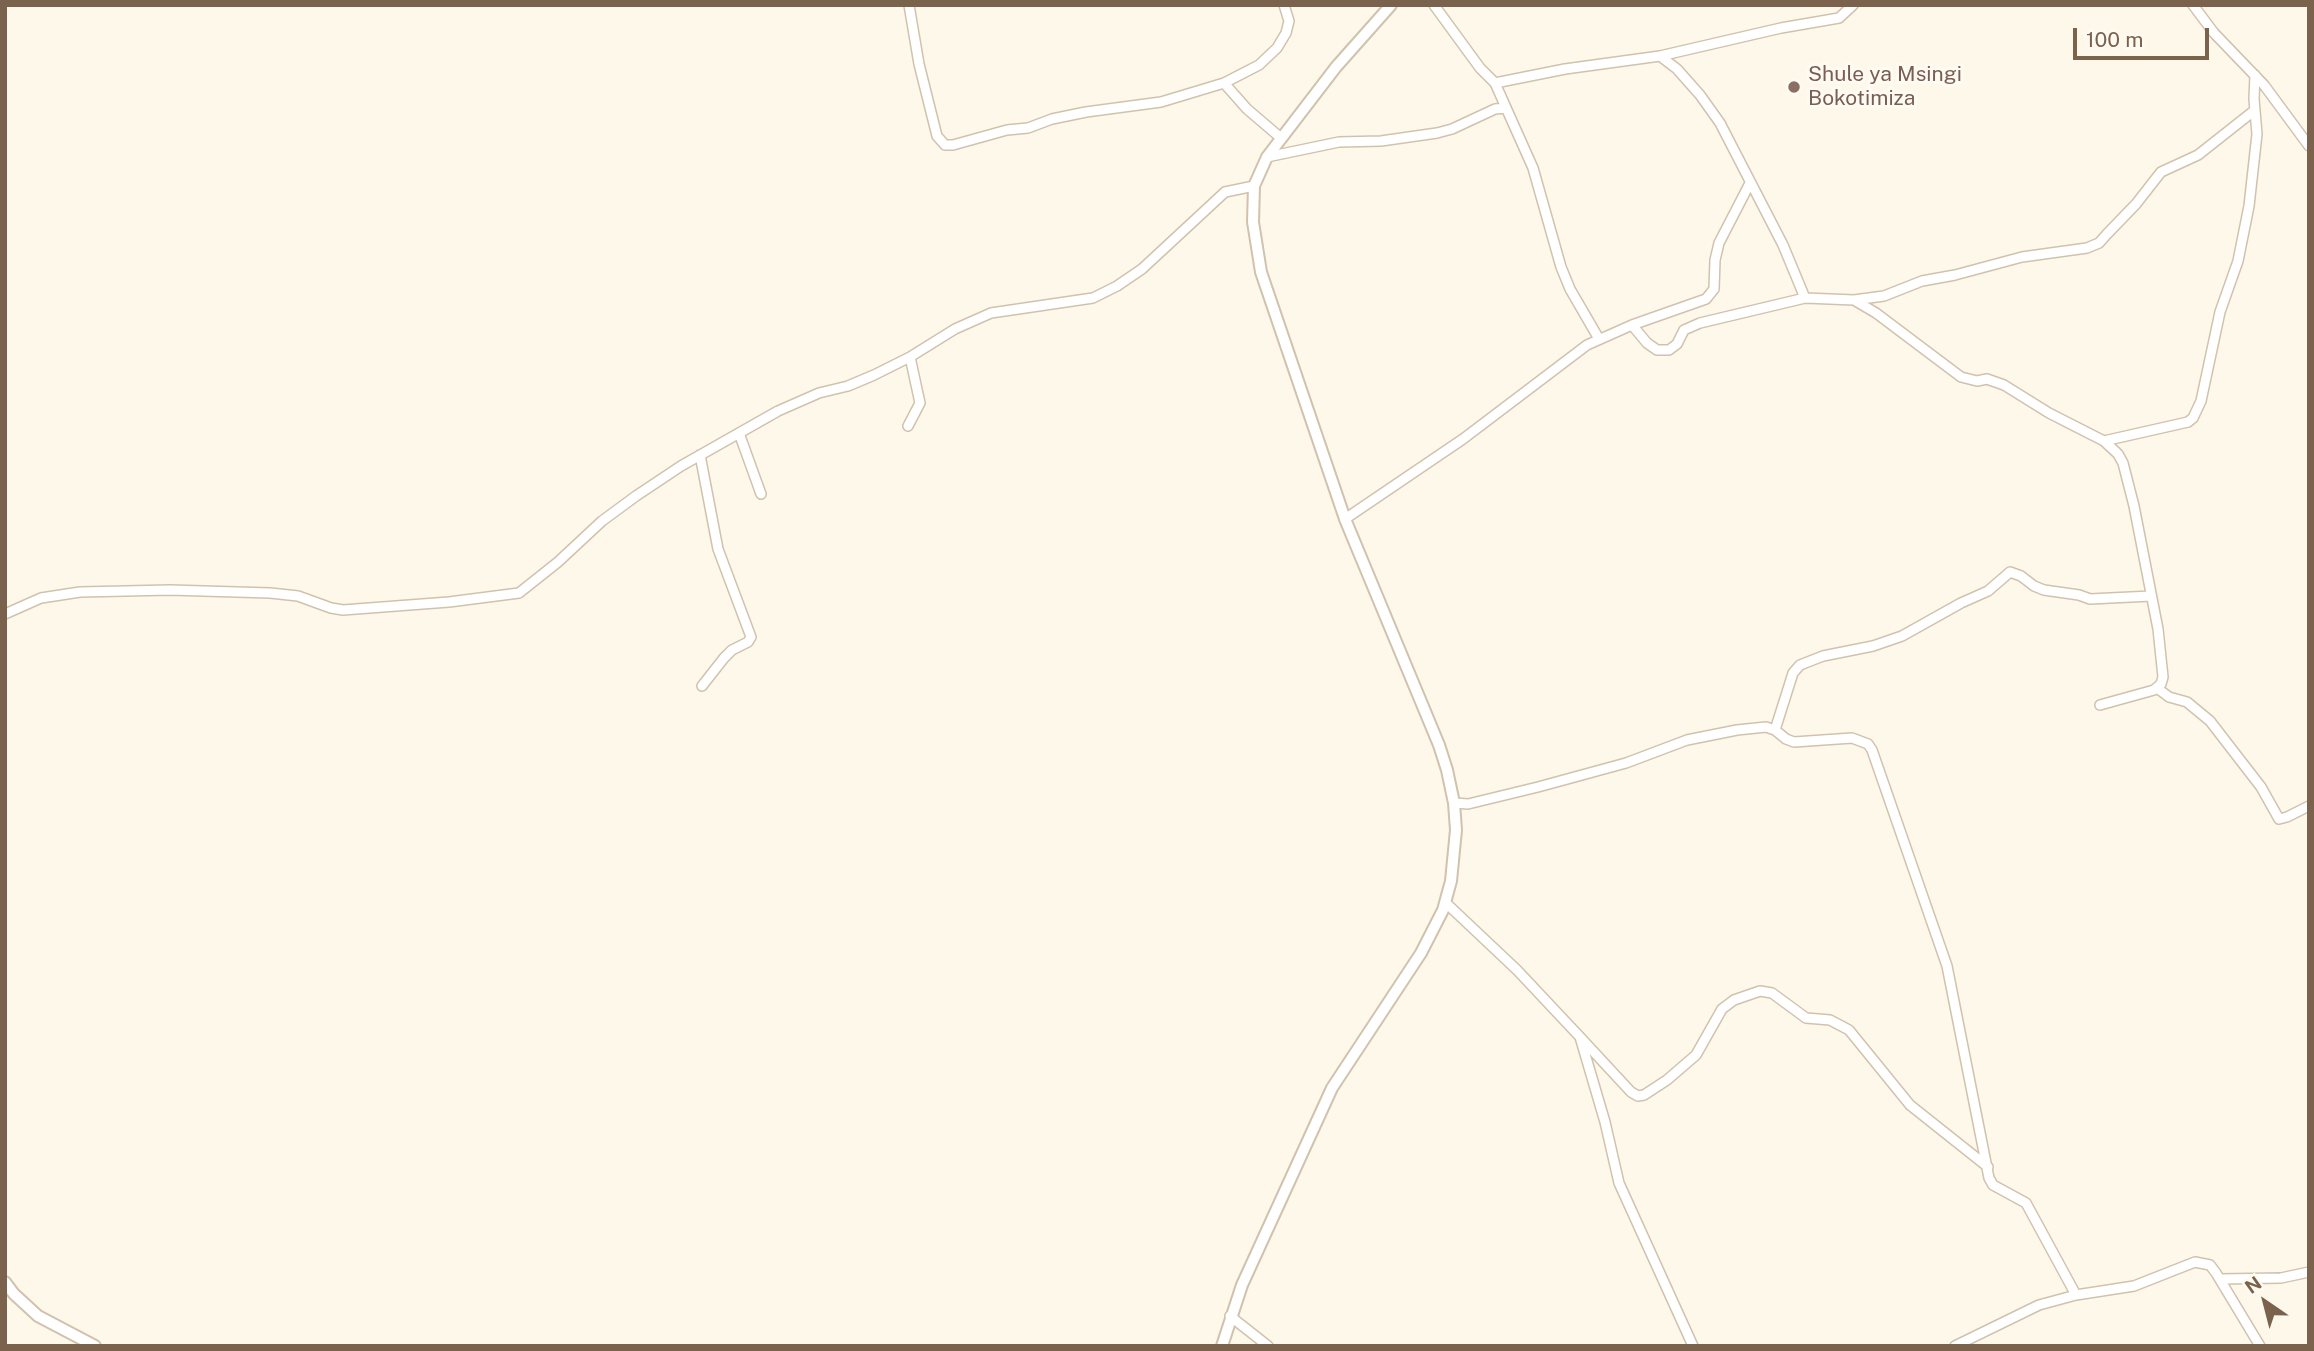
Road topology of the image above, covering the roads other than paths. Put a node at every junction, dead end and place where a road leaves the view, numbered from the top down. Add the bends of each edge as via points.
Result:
1 (909, 5) edge
2 (1284, 5) edge
3 (1391, 5) edge
4 (1434, 5) edge
5 (1853, 5) edge
6 (2193, 5) edge
7 (1660, 56) junction
8 (2255, 75) junction
9 (1224, 83) junction
10 (1495, 83) junction
11 (1506, 108) junction
12 (2255, 110) junction
13 (1281, 138) junction
14 (2309, 146) edge
15 (1267, 157) junction
16 (1749, 183) junction
17 (1254, 186) junction
18 (1805, 298) junction
19 (1854, 300) junction
20 (1632, 325) junction
21 (1599, 339) junction
22 (910, 357) junction
23 (908, 426) dead end
24 (739, 433) junction
25 (2104, 441) junction
26 (700, 455) junction
27 (761, 494) dead end
28 (1345, 519) junction
29 (2151, 596) junction
30 (5, 614) edge
31 (702, 686) dead end
32 (2157, 688) junction
33 (2100, 705) dead end
34 (1775, 730) junction
35 (1454, 803) junction
36 (2309, 806) edge
37 (1446, 902) junction
38 (1580, 1037) junction
39 (1988, 1167) junction
40 (2309, 1272) edge
41 (2221, 1279) junction
42 (5, 1282) edge
43 (2076, 1295) junction
44 (1230, 1316) junction
45 (95, 1346) edge
46 (1222, 1346) edge
47 (1268, 1346) edge
48 (1693, 1346) edge
49 (1955, 1346) edge
50 (2260, 1346) edge

1 - 9 street via 937,136 945,145 1086,112 1161,102
2 - 9 street via 1289,21 1277,48 1259,65
3 - 13 street
4 - 10 street
5 - 7 street via 1839,18
6 - 8 street
7 - 10 street
7 - 16 street via 1720,122
8 - 12 street
8 - 14 street
9 - 13 street
10 - 11 street
11 - 15 street via 1437,133 1339,142
11 - 21 street via 1533,167 1558,260
12 - 19 street via 2198,155 2161,172 2094,246 2022,257 1922,281 1884,296
12 - 25 street via 2257,143 2249,206 2198,409 2188,422
13 - 15 street
15 - 17 street
16 - 18 street
16 - 20 street via 1719,243 1711,295
17 - 22 street via 1225,192 1142,269 1093,298 990,313 955,328
17 - 28 street via 1253,222 1261,272
18 - 19 street
18 - 20 street via 1690,326 1669,350 1657,350
19 - 25 street via 1961,377 2004,384
20 - 21 street
21 - 28 street
22 - 23 street via 920,403
22 - 24 street via 802,400
24 - 26 street
24 - 27 street
25 - 29 street via 2123,463
26 - 30 street via 603,521 531,585 513,595 343,610 270,593 79,592 41,598
26 - 31 street via 718,549 751,637 724,658
28 - 35 street via 1439,745
29 - 32 street via 2162,659 2163,677
29 - 34 street via 2090,599 2044,590 2010,572 1988,591 1902,636 1800,665 1793,673
32 - 33 street
32 - 36 street via 2187,702 2210,721 2279,819
34 - 35 street via 1737,730 1687,740 1538,787 1468,804
34 - 39 street via 1794,742 1852,738 1872,750 1947,966
35 - 37 street via 1457,830
37 - 38 street
37 - 44 street via 1421,953 1332,1088
38 - 39 street via 1631,1092 1644,1095 1696,1055 1722,1009 1760,991 1772,993 1806,1018 1830,1020 1849,1030 1910,1105
38 - 48 street via 1619,1183
39 - 43 street via 1993,1185 2026,1203 2034,1214
40 - 41 street via 2281,1278
41 - 43 street via 2210,1265 2195,1262 2134,1286
41 - 50 street
42 - 45 street via 38,1316
43 - 49 street via 2039,1305
44 - 46 street
44 - 47 street

